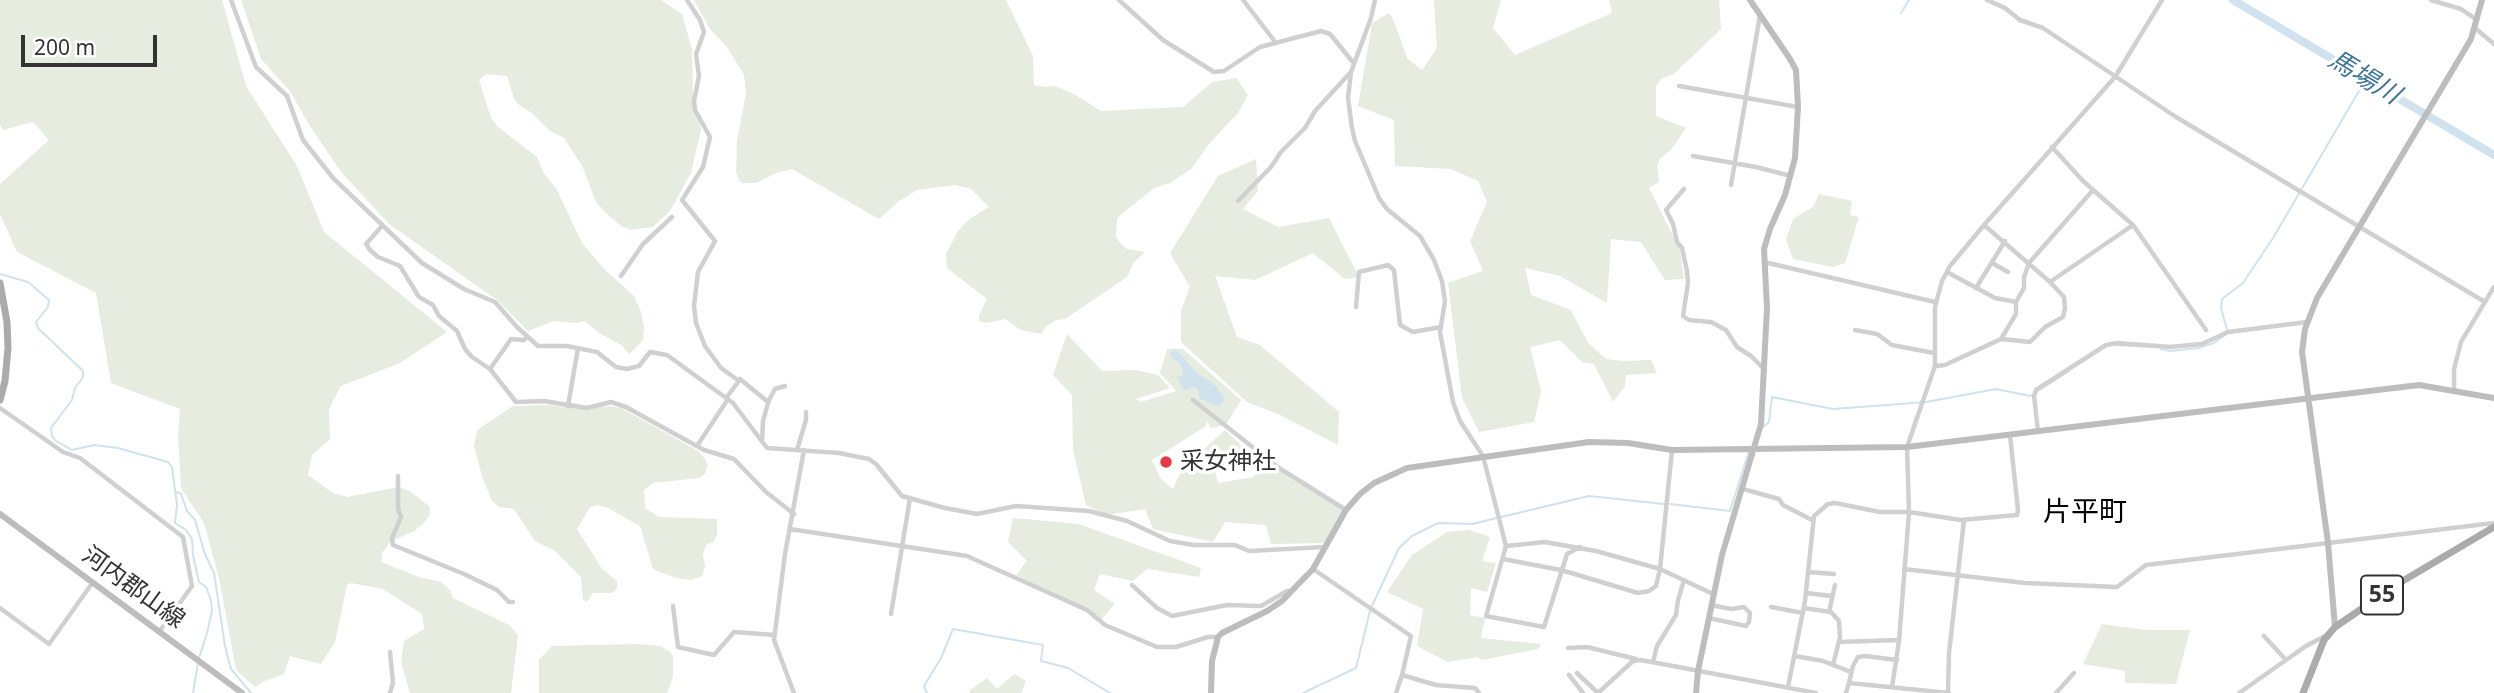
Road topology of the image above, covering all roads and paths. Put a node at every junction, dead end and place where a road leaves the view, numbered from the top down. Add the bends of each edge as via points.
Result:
1 (231, 0) edge
2 (687, 0) edge
3 (1119, 0) edge
4 (1243, 0) edge
5 (1375, 0) edge
6 (2162, 0) edge
7 (2431, 0) edge
8 (2482, 0) edge
9 (1990, 1) edge
10 (1753, 2) edge
11 (1761, 15) junction
12 (2477, 20) junction
13 (2475, 28) junction
14 (1276, 43) junction
15 (2494, 44) edge
16 (1353, 62) junction
17 (1350, 72) junction
18 (2115, 77) junction
19 (1679, 86) dead end
20 (1744, 98) junction
21 (1798, 107) junction
22 (2052, 147) junction
23 (1693, 156) dead end
24 (1734, 163) junction
25 (1791, 176) junction
26 (1731, 186) dead end
27 (1684, 189) dead end
28 (2093, 190) junction
29 (1238, 201) dead end
30 (672, 218) dead end
31 (1984, 225) junction
32 (2133, 225) junction
33 (383, 226) junction
34 (2360, 227) junction
35 (2005, 241) junction
36 (1764, 262) junction
37 (1992, 263) junction
38 (2029, 263) junction
39 (1947, 272) junction
40 (2008, 272) dead end
41 (621, 276) dead end
42 (2050, 282) junction
43 (2494, 287) edge
44 (1, 288) edge
45 (1976, 288) junction
46 (1935, 302) junction
47 (2016, 302) junction
48 (2485, 302) junction
49 (1356, 307) dead end
50 (2307, 322) junction
51 (1441, 327) junction
52 (1856, 330) dead end
53 (2206, 330) dead end
54 (527, 337) junction
55 (2001, 339) junction
56 (578, 348) junction
57 (1934, 353) junction
58 (1935, 366) junction
59 (490, 369) junction
60 (1765, 370) junction
61 (740, 379) dead end
62 (785, 386) dead end
63 (2454, 390) junction
64 (2308, 397) junction
65 (727, 398) junction
66 (2494, 398) edge
67 (0, 400) edge
68 (1193, 400) dead end
69 (768, 402) junction
70 (568, 406) junction
71 (0, 408) edge
72 (806, 412) dead end
73 (2038, 431) junction
74 (2010, 435) junction
75 (762, 442) junction
76 (697, 446) junction
77 (1907, 447) junction
78 (1755, 449) junction
79 (797, 450) junction
80 (804, 450) junction
81 (1672, 450) junction
82 (1483, 456) junction
83 (398, 476) dead end
84 (1743, 489) junction
85 (909, 498) junction
86 (1346, 510) junction
87 (1909, 512) junction
88 (0, 514) edge
89 (794, 514) junction
90 (1812, 520) junction
91 (1964, 520) junction
92 (2494, 525) edge
93 (790, 529) junction
94 (2328, 543) junction
95 (1506, 546) junction
96 (902, 547) junction
97 (1325, 547) junction
98 (1580, 547) junction
99 (1503, 559) junction
100 (1313, 569) junction
101 (1660, 569) junction
102 (1904, 569) junction
103 (1561, 570) junction
104 (1808, 572) junction
105 (1834, 574) dead end
106 (1958, 575) junction
107 (1684, 580) junction
108 (93, 582) junction
109 (1132, 585) dead end
110 (1835, 585) dead end
111 (1293, 591) junction
112 (1806, 593) junction
113 (1713, 594) junction
114 (1832, 596) junction
115 (513, 602) dead end
116 (1712, 605) junction
117 (673, 606) dead end
118 (1771, 607) dead end
119 (0, 608) edge
120 (1804, 610) junction
121 (1829, 612) junction
122 (891, 614) dead end
123 (1709, 618) junction
124 (2335, 627) junction
125 (159, 632) junction
126 (775, 635) junction
127 (2264, 636) dead end
128 (2326, 636) junction
129 (1218, 637) junction
130 (1899, 640) junction
131 (1839, 642) junction
132 (1568, 648) dead end
133 (390, 652) dead end
134 (1795, 656) junction
135 (1636, 660) junction
136 (1897, 660) junction
137 (2286, 660) junction
138 (1653, 662) junction
139 (1833, 665) junction
140 (1698, 671) junction
141 (1851, 672) junction
142 (1577, 673) dead end
143 (2074, 673) dead end
144 (1402, 675) junction
145 (1569, 675) dead end
146 (1849, 683) junction
147 (1438, 685) junction
148 (1877, 686) junction
149 (1787, 687) junction
150 (1892, 687) junction
151 (1437, 692) edge
152 (1932, 692) edge
153 (242, 693) edge
154 (390, 693) edge
155 (794, 693) edge
156 (1211, 693) edge
157 (1396, 693) edge
158 (1479, 693) edge
159 (1583, 693) edge
160 (1696, 693) edge
161 (1816, 693) edge
162 (1846, 693) edge
163 (1877, 693) edge
164 (1949, 693) edge
165 (2056, 693) edge
166 (2239, 693) edge
167 (2303, 693) edge

1 - 33 street via 256,67 287,96 310,150
2 - 65 street via 704,32 696,54 699,76 694,101 710,137 703,167 681,200 715,238 698,272 694,306 705,346 721,368 739,381
3 - 14 street via 1163,40 1214,72 1259,47
4 - 14 street
5 - 16 street
6 - 18 street
7 - 12 street via 2461,9
8 - 12 street
9 - 18 street via 2043,28
10 - 11 street
11 - 20 street
11 - 21 street via 1796,70
12 - 13 street
13 - 15 street
13 - 34 street
14 - 16 street via 1327,32
16 - 17 street
17 - 29 street
17 - 51 street via 1349,109 1355,141 1384,206 1420,236 1434,260 1445,298
18 - 22 street
18 - 34 street
19 - 20 street
20 - 21 street
20 - 24 street
21 - 25 street
22 - 28 street
22 - 31 street
23 - 24 street
24 - 25 street
24 - 26 street
25 - 36 street via 1766,240
27 - 60 street via 1666,210 1687,271 1683,316 1726,330 1737,347
28 - 32 street
28 - 38 street
30 - 41 street via 643,244
31 - 35 street
31 - 39 street
32 - 42 street
32 - 53 street
33 - 54 street via 422,263 495,302
33 - 59 street via 366,244 370,250 400,266 419,297 457,331 472,357
34 - 48 street
34 - 50 street
35 - 37 street
35 - 38 street
36 - 46 street
36 - 60 street
37 - 40 street
37 - 45 street
38 - 42 street
38 - 47 street
39 - 45 street
39 - 46 street
42 - 55 street via 2064,297 2063,317 2030,342
43 - 48 street
44 - 67 main road via 8,348
45 - 47 street
46 - 57 street
47 - 55 street via 2016,314
48 - 63 street via 2461,342
49 - 51 street via 1359,272 1388,265 1394,270 1400,325 1413,332
50 - 64 street via 2302,352
50 - 73 street via 2228,332 2202,344 2106,345 2036,390
51 - 82 street via 1456,412
52 - 57 street via 1877,334 1892,345
54 - 56 street via 544,347
54 - 59 street via 511,339
55 - 58 street
56 - 65 street via 627,369 639,366 650,352 662,353
56 - 70 street
57 - 58 street
58 - 77 street
59 - 70 street via 516,401
60 - 78 street
61 - 69 street
62 - 69 street via 775,389
63 - 64 street via 2419,385
63 - 66 street
64 - 73 street
64 - 94 street
65 - 75 street
65 - 76 street
68 - 86 street via 1279,468
69 - 75 street
70 - 76 street via 619,404
71 - 125 street via 63,452 80,458 183,537 192,586
72 - 79 street
73 - 74 street
74 - 77 street
74 - 91 street via 2018,514
75 - 79 street via 771,449
76 - 89 street via 737,461
77 - 78 street
77 - 87 street
78 - 81 street
78 - 84 street
79 - 80 street
80 - 85 street via 869,459 898,493
80 - 89 street
81 - 82 street via 1589,442
81 - 101 street
82 - 86 street via 1392,473 1367,488
82 - 95 street
83 - 115 street via 401,517 391,538 393,545 464,574
84 - 90 street via 1779,499
84 - 113 street
85 - 96 street
85 - 97 street via 975,514 1016,506 1089,511 1193,545 1235,545 1249,551
86 - 97 street
87 - 90 street via 1880,512 1835,503 1824,506
87 - 91 street
87 - 102 street
88 - 108 street, 河内郡山線
89 - 93 street
90 - 104 street
91 - 106 street
92 - 94 street
92 - 124 main road, 55
93 - 96 street
93 - 126 street
94 - 106 street via 2146,565 2118,587
94 - 124 street
95 - 98 street via 1545,542
95 - 99 street
96 - 122 street
96 - 129 street via 974,559 1157,647
97 - 100 street
98 - 101 street
98 - 103 street via 1568,552
99 - 103 street
99 - 103 street via 1486,616 1544,627
100 - 111 street
100 - 144 street via 1411,636
101 - 103 street via 1656,586 1642,593
101 - 107 street
102 - 106 street
102 - 130 street
104 - 105 street
104 - 112 street
106 - 164 street
107 - 113 street
107 - 138 street via 1676,615
108 - 119 street via 49,644
108 - 125 street, 河内郡山線
109 - 111 street via 1172,616 1227,605 1261,606
110 - 114 street
111 - 129 street
112 - 114 street
112 - 120 street
113 - 116 street
114 - 121 street
116 - 123 street
116 - 123 street via 1744,607 1750,611 1749,622 1746,626
117 - 126 street via 678,647 714,655 734,632
118 - 120 street
120 - 121 street
120 - 134 street
121 - 131 street via 1840,622
123 - 140 street
124 - 128 main road, 55
125 - 153 street, 河内郡山線
126 - 155 street
127 - 137 street
128 - 137 street
128 - 167 main road, 55
129 - 156 street
130 - 131 street
130 - 136 street
131 - 139 street
132 - 135 street via 1587,647
133 - 154 street
134 - 139 street
134 - 149 street
135 - 138 street
135 - 142 street via 1598,693
136 - 141 street via 1861,656
136 - 150 street
137 - 166 street
138 - 140 street
139 - 141 street
140 - 149 street
140 - 160 street
141 - 146 street
143 - 165 street
144 - 147 street
144 - 157 street
145 - 159 street
146 - 148 street
146 - 162 street
147 - 151 street
147 - 158 street via 1475,688
148 - 150 street
148 - 163 street
149 - 161 street
150 - 152 street
152 - 164 street

